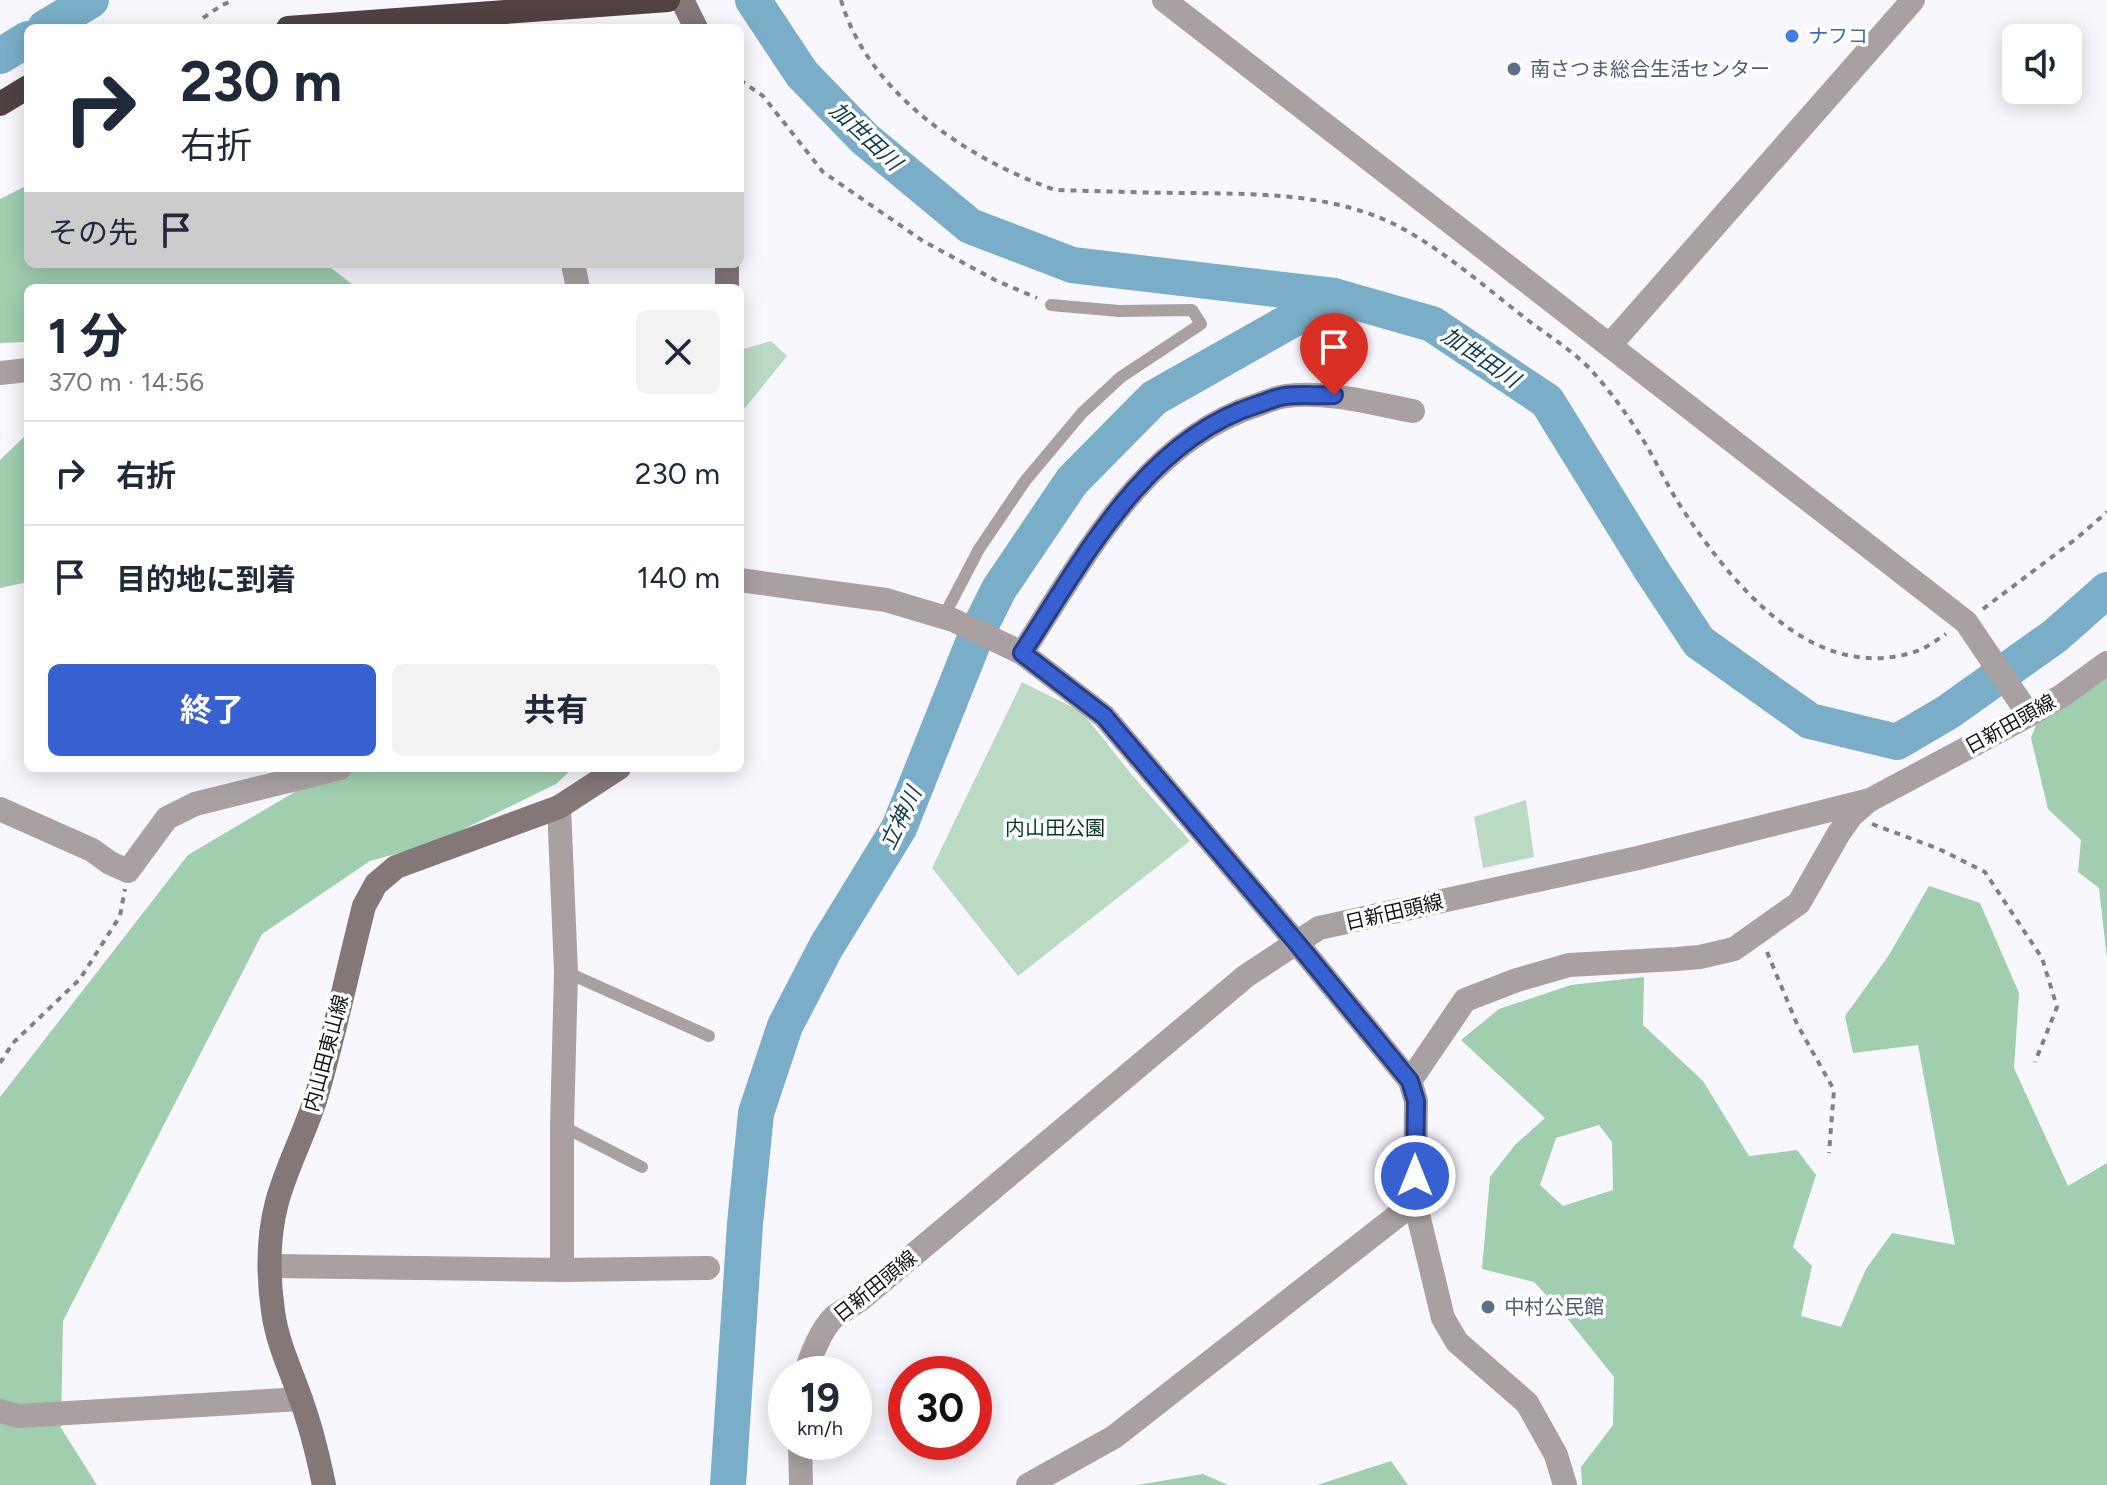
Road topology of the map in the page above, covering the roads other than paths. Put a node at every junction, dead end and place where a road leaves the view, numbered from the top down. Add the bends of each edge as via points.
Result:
1 (668, 0) edge
2 (682, 0) edge
3 (1164, 0) edge
4 (1913, 0) edge
5 (342, 24) edge
6 (694, 24) edge
7 (24, 89) edge
8 (0, 104) edge
9 (1051, 305) road end
10 (1610, 345) junction
11 (24, 370) edge
12 (0, 373) edge
13 (1413, 411) dead end
14 (744, 581) edge
15 (948, 618) junction
16 (1014, 649) junction
17 (2107, 663) edge
18 (2026, 710) junction
19 (324, 772) edge
20 (613, 772) edge
21 (1870, 800) junction
22 (559, 807) junction
23 (0, 809) edge
24 (1296, 942) junction
25 (566, 972) junction
26 (709, 1036) dead end
27 (1410, 1081) junction
28 (562, 1126) junction
29 (642, 1167) dead end
30 (1415, 1202) junction
31 (271, 1266) junction
32 (708, 1268) dead end
33 (562, 1270) junction
34 (812, 1356) edge
35 (301, 1399) junction
36 (0, 1411) edge
37 (800, 1460) edge
38 (324, 1485) edge
39 (801, 1485) edge
40 (1028, 1485) edge
41 (1565, 1485) edge

1 - 5 highway
2 - 6 street
3 - 10 street
4 - 10 street
7 - 8 highway
9 - 15 lane via 1192,310 1201,324 1121,377 1082,413 1025,481 979,549
10 - 18 street via 1968,625
11 - 12 street
13 - 16 street via 1322,395 1284,396 1233,412 1153,471
14 - 15 street via 886,600
15 - 16 street
16 - 24 street via 1104,716
17 - 18 street, 日新田頭線 via 2063,695
18 - 21 street, 日新田頭線
19 - 23 street via 181,810 167,818 128,871
20 - 22 street, 内山田東山線
21 - 24 street, 日新田頭線 via 1319,928
21 - 27 street via 1851,816 1799,903 1734,949 1700,957 1569,965 1465,1000
22 - 25 street
22 - 31 street, 内山田東山線 via 396,867 376,884 364,906 317,1094 277,1202
24 - 27 street
24 - 34 street, 日新田頭線 via 1246,976 833,1318
25 - 26 lane
25 - 28 street
27 - 30 street via 1416,1101
28 - 29 lane
28 - 33 street
30 - 40 street via 1114,1437
30 - 41 street via 1443,1318 1457,1342 1527,1403 1556,1455
31 - 33 street
31 - 35 street, 内山田東山線 via 281,1348
32 - 33 street
35 - 36 street via 18,1416
35 - 38 street, 内山田東山線
37 - 39 street

